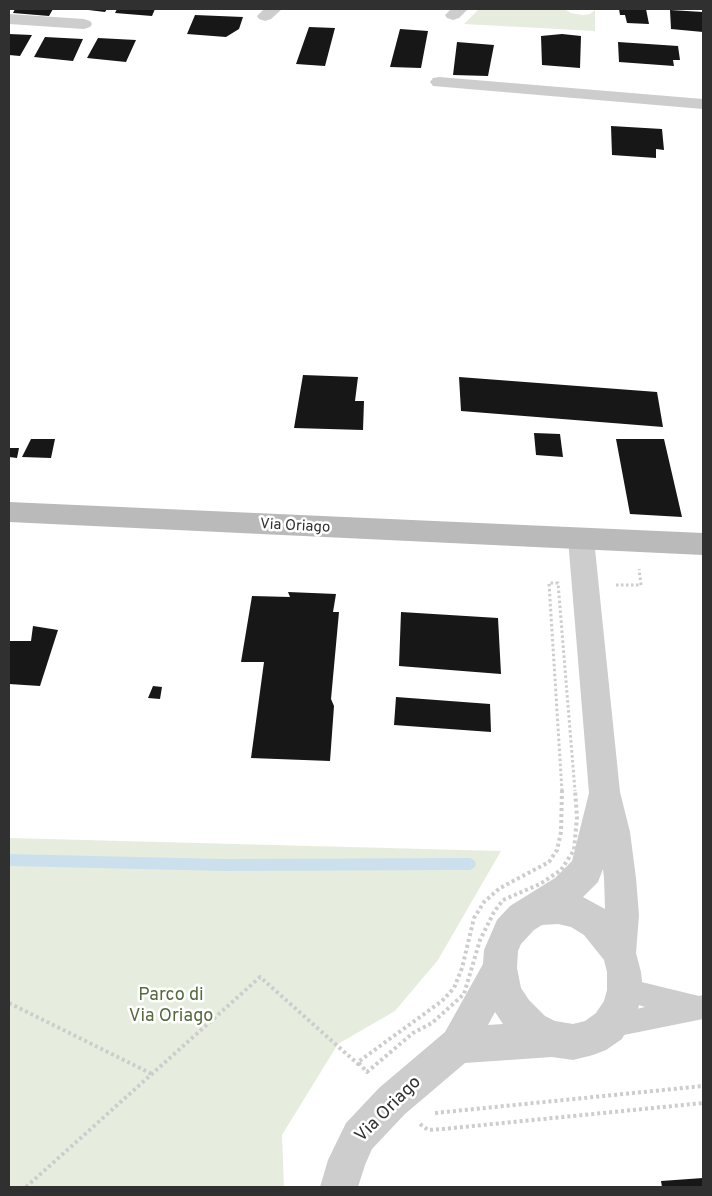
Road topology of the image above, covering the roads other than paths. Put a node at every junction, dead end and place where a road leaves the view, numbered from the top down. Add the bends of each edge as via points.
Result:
1 (9, 19) edge
2 (84, 24) dead end
3 (439, 82) dead end
4 (703, 104) edge
5 (9, 512) edge
6 (581, 539) junction
7 (703, 544) edge
8 (604, 792) junction
9 (539, 909) junction
10 (619, 953) junction
11 (500, 968) junction
12 (625, 990) junction
13 (702, 1007) edge
14 (609, 1026) junction
15 (552, 1039) junction
16 (458, 1045) junction
17 (339, 1187) edge

1 - 2 street
3 - 4 street
5 - 6 street, Via Oriago
6 - 7 street, Via Oriago
6 - 8 street, Via Oriago
8 - 9 street, Via Oriago via 586,870 567,890
8 - 10 street, Via Oriago via 614,832 620,878
9 - 10 street, Via Oriago via 558,907 578,912 596,923
9 - 11 street, Via Oriago via 522,918 509,932 500,950
10 - 12 street, Via Oriago
11 - 15 street, Via Oriago via 504,994 516,1014 532,1029
11 - 16 street, Via Oriago
12 - 13 lane
12 - 14 street, Via Oriago via 620,1009
13 - 14 lane
14 - 15 street, Via Oriago via 583,1040
15 - 16 street, Via Oriago
16 - 17 street, Via Oriago via 392,1101 359,1136

